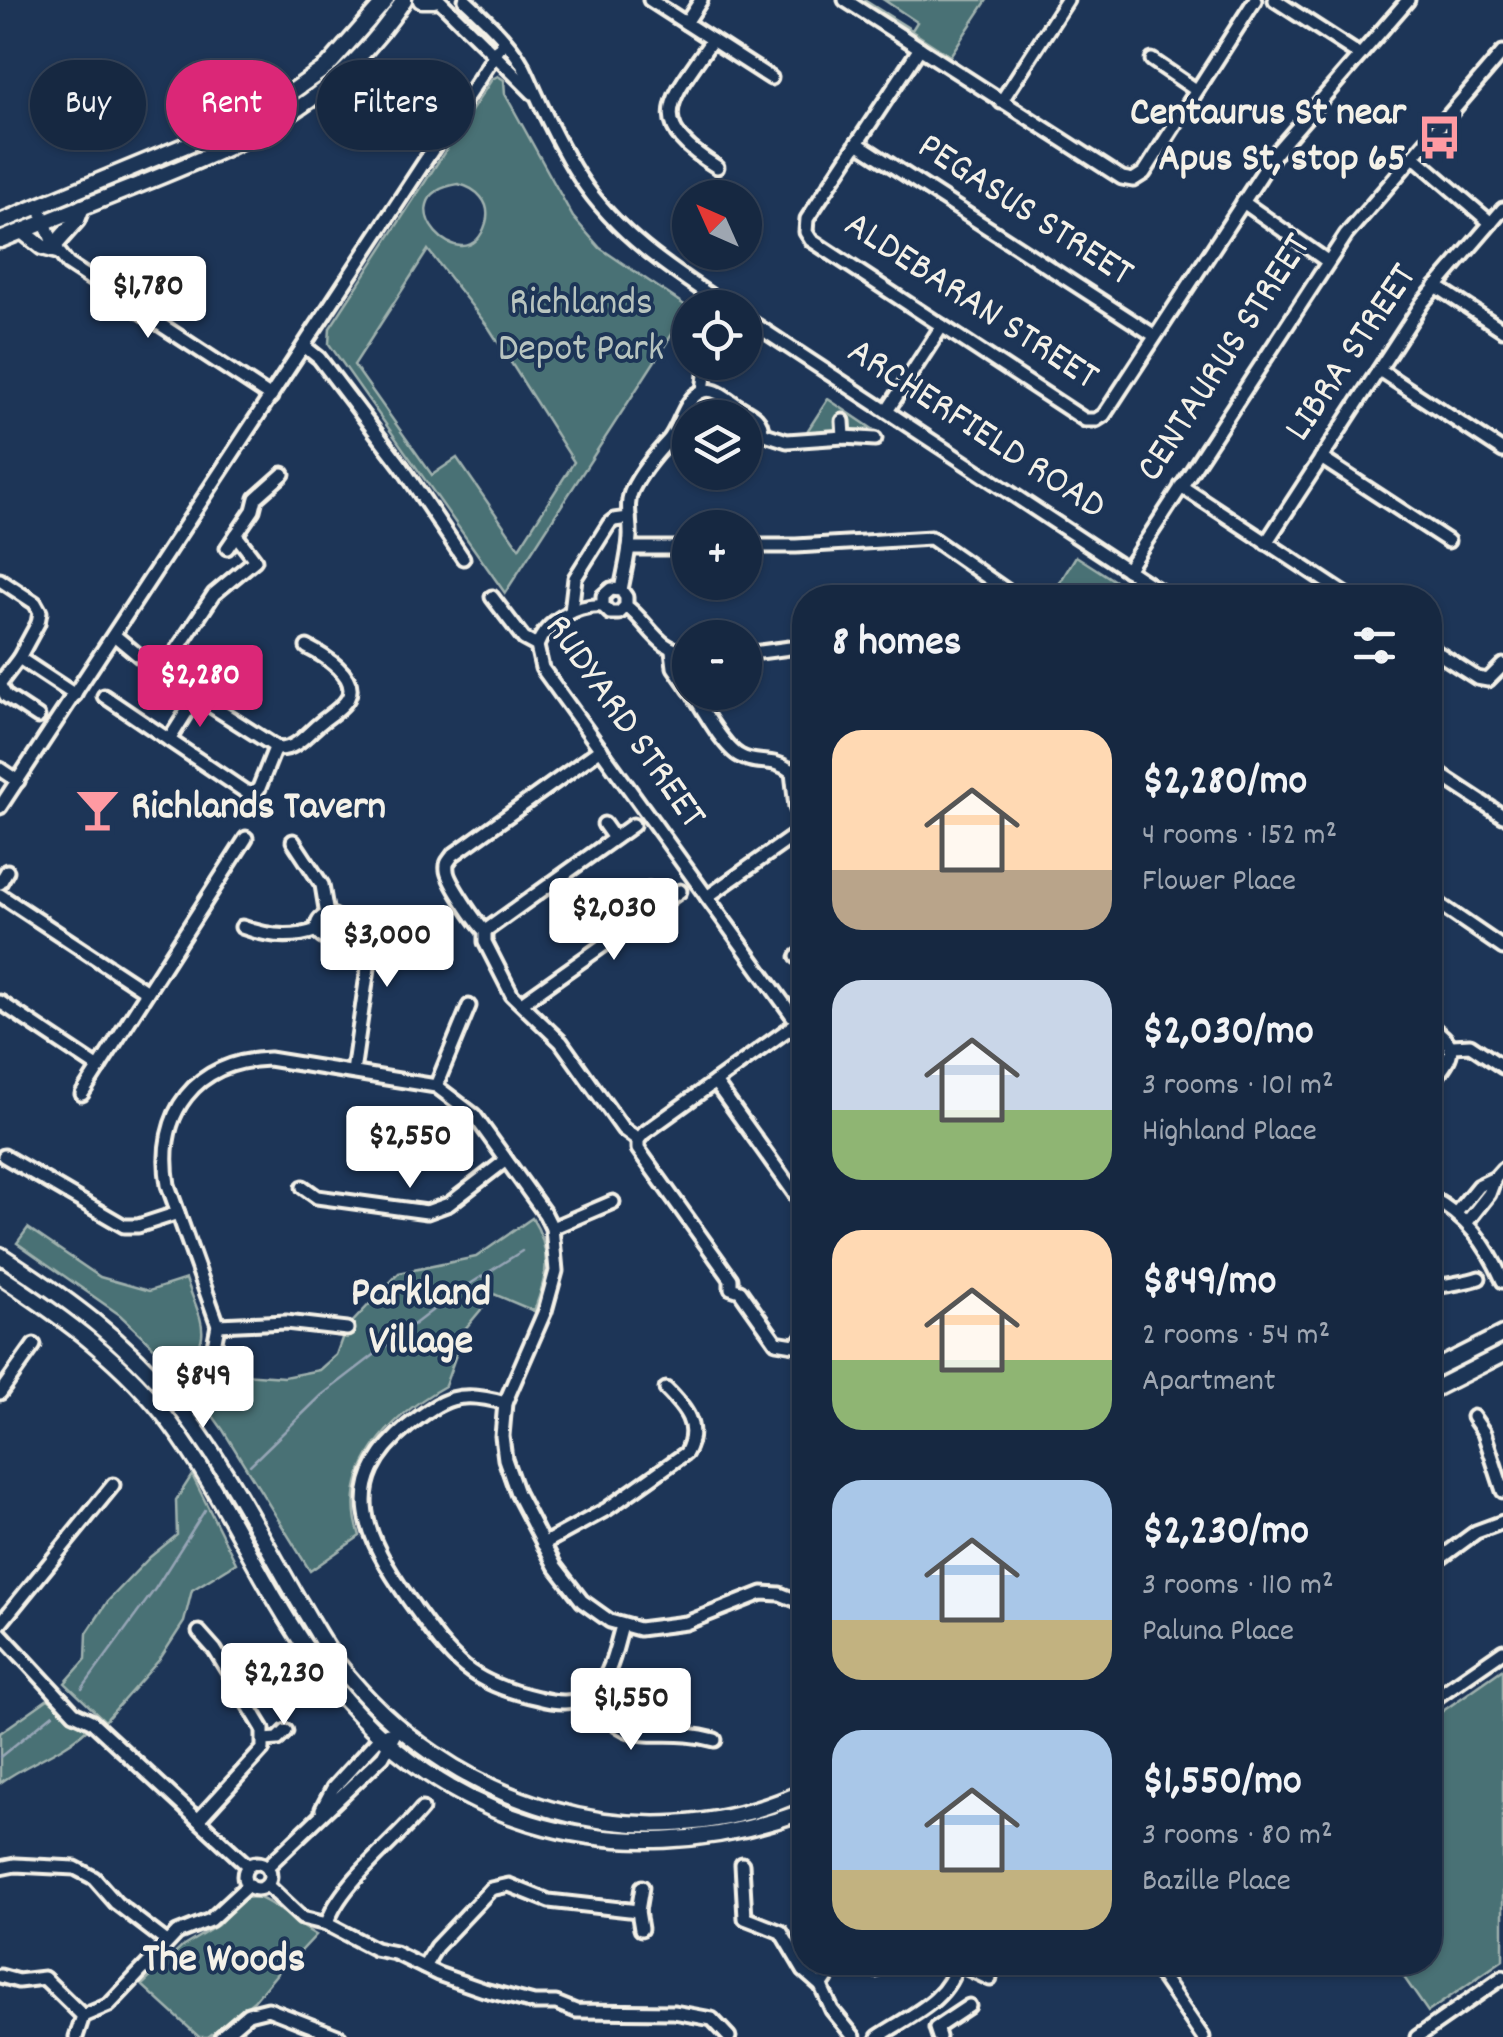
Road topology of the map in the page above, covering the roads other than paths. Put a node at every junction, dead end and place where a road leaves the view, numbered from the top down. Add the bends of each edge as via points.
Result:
1 (386, 0) edge
2 (404, 0) edge
3 (421, 0) edge
4 (436, 0) edge
5 (464, 0) edge
6 (650, 0) edge
7 (700, 0) edge
8 (845, 0) edge
9 (1067, 0) edge
10 (1255, 0) edge
11 (1275, 0) edge
12 (1408, 0) edge
13 (686, 23) junction
14 (712, 40) junction
15 (504, 42) junction
16 (920, 48) junction
17 (1503, 52) edge
18 (1360, 55) junction
19 (494, 56) junction
20 (1152, 60) dead end
21 (771, 78) dead end
22 (1196, 90) junction
23 (533, 94) junction
24 (1001, 102) junction
25 (857, 144) junction
26 (1413, 156) junction
27 (717, 167) dead end
28 (1242, 202) junction
29 (39, 206) junction
30 (82, 207) junction
31 (1503, 209) edge
32 (0, 222) edge
33 (45, 222) junction
34 (1491, 224) junction
35 (22, 232) junction
36 (0, 240) edge
37 (55, 248) junction
38 (1327, 261) junction
39 (1436, 286) junction
40 (702, 290) edge
41 (942, 326) junction
42 (762, 329) edge
43 (1503, 330) edge
44 (1155, 336) junction
45 (304, 346) junction
46 (1378, 370) junction
47 (704, 380) edge
48 (702, 391) junction
49 (272, 397) junction
50 (728, 400) edge
51 (888, 411) junction
52 (843, 421) dead end
53 (762, 433) edge
54 (844, 437) junction
55 (671, 439) joint
56 (875, 439) dead end
57 (1503, 451) edge
58 (1321, 458) junction
59 (283, 474) dead end
60 (1181, 486) junction
61 (629, 518) junction
62 (236, 535) junction
63 (1448, 541) dead end
64 (1266, 542) junction
65 (762, 546) edge
66 (227, 548) dead end
67 (628, 548) junction
68 (672, 548) edge
69 (463, 558) dead end
70 (1127, 570) junction
71 (0, 580) edge
72 (998, 585) edge
73 (1150, 585) edge
74 (1331, 585) edge
75 (621, 590) junction
76 (492, 597) dead end
77 (603, 606) junction
78 (626, 606) junction
79 (572, 612) junction
80 (114, 635) junction
81 (537, 646) junction
82 (307, 648) dead end
83 (792, 648) edge
84 (672, 652) edge
85 (762, 652) edge
86 (1442, 656) edge
87 (19, 658) junction
88 (1503, 665) edge
89 (161, 674) junction
90 (0, 684) edge
91 (75, 695) junction
92 (104, 696) dead end
93 (196, 697) junction
94 (704, 710) edge
95 (38, 717) dead end
96 (169, 740) junction
97 (275, 748) junction
98 (600, 749) junction
99 (0, 769) edge
100 (792, 772) edge
101 (1442, 776) edge
102 (18, 780) junction
103 (0, 808) edge
104 (1503, 816) edge
105 (604, 824) dead end
106 (632, 825) dead end
107 (246, 838) dead end
108 (614, 838) junction
109 (792, 838) edge
110 (294, 842) dead end
111 (8, 871) dead end
112 (0, 883) edge
113 (648, 889) dead end
114 (680, 890) dead end
115 (0, 895) edge
116 (707, 897) junction
117 (660, 905) junction
118 (1442, 907) edge
119 (328, 915) junction
120 (242, 927) dead end
121 (317, 930) junction
122 (485, 931) junction
123 (339, 933) junction
124 (1503, 948) edge
125 (147, 992) junction
126 (0, 1002) edge
127 (524, 1002) junction
128 (469, 1006) dead end
129 (792, 1015) edge
130 (792, 1034) edge
131 (1442, 1034) edge
132 (1452, 1046) junction
133 (1503, 1067) edge
134 (99, 1068) junction
135 (1442, 1068) edge
136 (353, 1072) junction
137 (715, 1082) junction
138 (436, 1086) junction
139 (82, 1094) dead end
140 (638, 1140) junction
141 (1, 1157) edge
142 (506, 1160) junction
143 (1499, 1174) edge
144 (303, 1187) dead end
145 (792, 1190) edge
146 (613, 1202) dead end
147 (1442, 1205) edge
148 (178, 1213) junction
149 (1456, 1213) junction
150 (1467, 1222) junction
151 (552, 1228) junction
152 (0, 1255) edge
153 (0, 1276) edge
154 (1479, 1278) dead end
155 (1503, 1280) edge
156 (1442, 1287) edge
157 (218, 1325) junction
158 (347, 1330) dead end
159 (1503, 1334) edge
160 (34, 1345) dead end
161 (792, 1345) edge
162 (1503, 1354) edge
163 (1442, 1365) edge
164 (1442, 1385) edge
165 (666, 1388) dead end
166 (0, 1393) edge
167 (173, 1398) junction
168 (505, 1402) junction
169 (159, 1409) junction
170 (1472, 1417) dead end
171 (113, 1485) dead end
172 (1503, 1491) edge
173 (1503, 1522) edge
174 (543, 1544) junction
175 (1442, 1557) edge
176 (792, 1599) edge
177 (0, 1624) edge
178 (622, 1626) junction
179 (199, 1632) dead end
180 (0, 1633) edge
181 (1503, 1652) edge
182 (1442, 1693) edge
183 (590, 1694) junction
184 (398, 1728) junction
185 (286, 1731) dead end
186 (264, 1740) junction
187 (715, 1740) dead end
188 (386, 1741) junction
189 (792, 1796) edge
190 (422, 1808) dead end
191 (792, 1815) edge
192 (198, 1820) junction
193 (742, 1864) dead end
194 (248, 1866) junction
195 (267, 1867) junction
196 (0, 1868) edge
197 (248, 1885) junction
198 (267, 1885) junction
199 (642, 1887) dead end
200 (638, 1911) junction
201 (327, 1924) junction
202 (641, 1929) dead end
203 (167, 1942) junction
204 (792, 1951) edge
205 (424, 1967) junction
206 (809, 1975) edge
207 (829, 1975) edge
208 (953, 1975) edge
209 (983, 1975) edge
210 (1161, 1975) edge
211 (0, 1976) edge
212 (1503, 1977) edge
213 (990, 1978) dead end
214 (822, 1986) junction
215 (938, 1998) junction
216 (969, 2006) dead end
217 (83, 2016) junction
218 (953, 2016) junction
219 (76, 2037) edge
220 (221, 2037) edge
221 (340, 2037) edge
222 (730, 2037) edge
223 (854, 2037) edge
224 (878, 2037) edge
225 (939, 2037) edge
226 (1203, 2037) edge
227 (1417, 2037) edge

1 - 29 main road via 328,66 273,107
2 - 30 main road via 354,64 281,122
3 - 4 main road
4 - 19 street
5 - 15 street
6 - 13 street
7 - 13 street
8 - 16 street
9 - 24 street
10 - 22 street
11 - 18 street
12 - 18 street, ALDEBARAN STREET
13 - 14 street
14 - 21 street
14 - 27 street via 669,111 685,146
15 - 19 street
15 - 23 street
16 - 24 street
16 - 25 street, ALDEBARAN STREET
17 - 26 street, CENTAURUS STREET
18 - 28 street, ALDEBARAN STREET
19 - 23 street
19 - 45 street
20 - 22 street
22 - 24 street via 1144,174 1133,180
23 - 40 street via 604,210 652,256
25 - 41 street, ALDEBARAN STREET via 807,219 806,232
25 - 44 street, PEGASUS STREET
26 - 34 street
26 - 38 street, CENTAURUS STREET
28 - 38 street
28 - 44 street, ALDEBARAN STREET
29 - 32 main road
29 - 33 street
30 - 33 main road
30 - 37 main road
31 - 34 street, LIBRA STREET
33 - 35 main road
33 - 37 street
34 - 39 street, LIBRA STREET
35 - 36 main road
35 - 37 main road
37 - 49 street via 75,269
38 - 60 street, CENTAURUS STREET
39 - 43 street
39 - 46 street, LIBRA STREET
41 - 44 street, ALDEBARAN STREET via 1085,420 1104,415
41 - 51 street
42 - 51 street, ARCHERFIELD ROAD
45 - 49 street
45 - 69 street via 390,452
46 - 57 street
46 - 58 street, LIBRA STREET
47 - 48 street
48 - 50 street
48 - 55 street
49 - 80 street
51 - 70 street, ARCHERFIELD ROAD
52 - 54 street
53 - 54 street via 787,441
54 - 56 street
55 - 61 street via 632,490
58 - 63 street
58 - 64 street, LIBRA STREET
59 - 62 street via 256,498
60 - 64 street
60 - 70 street, CENTAURUS STREET
61 - 67 street
61 - 79 street via 609,524 574,578
62 - 66 street
62 - 89 street via 255,560 214,594
64 - 74 street
65 - 72 street via 930,538
67 - 68 street
67 - 75 street
70 - 73 street, ARCHERFIELD ROAD
71 - 87 street via 40,612
75 - 77 street via 606,592
75 - 78 street
76 - 81 street, RUDYARD STREET
77 - 78 street via 614,614
77 - 79 street
78 - 84 street
79 - 81 street via 546,630
80 - 89 street
80 - 91 street
81 - 98 street, RUDYARD STREET via 542,668
82 - 97 street via 347,678 348,699 292,748
83 - 85 street
86 - 88 street via 1488,680
87 - 90 street
87 - 91 street
89 - 93 street
90 - 95 street via 6,696
91 - 102 street
92 - 96 street
93 - 96 street
93 - 97 street
94 - 100 street via 734,752
96 - 97 street via 254,793
98 - 116 street, RUDYARD STREET
98 - 122 street via 447,863 446,873
99 - 102 street
101 - 104 street
102 - 103 street
105 - 108 street
106 - 108 street
107 - 125 street
108 - 122 street
109 - 116 street
110 - 119 street via 322,885
111 - 112 street
113 - 117 street
114 - 117 street
115 - 125 street
116 - 129 street, RUDYARD STREET
117 - 127 street
118 - 124 street
119 - 121 street
119 - 123 street via 338,919
120 - 121 street via 298,937
121 - 123 street via 325,939
122 - 127 street via 512,994
123 - 136 street via 368,968
125 - 134 street
126 - 134 street
127 - 140 street
128 - 138 street
130 - 137 street
131 - 132 street
132 - 133 street via 1470,1046
132 - 135 street
134 - 139 street
136 - 138 street
136 - 148 street via 268,1059 207,1076 180,1104 167,1132 165,1166
137 - 140 street
137 - 145 street
138 - 142 street via 474,1115
140 - 161 street via 638,1150 731,1279 731,1288 776,1342
141 - 148 street via 124,1226
142 - 144 street via 449,1204 427,1212 317,1197
142 - 151 street
143 - 149 street via 1478,1186
143 - 150 street
146 - 151 street
147 - 149 street
148 - 157 street
149 - 150 street
150 - 155 street
151 - 168 street via 552,1292
152 - 167 main road via 87,1314
153 - 169 main road via 106,1352
154 - 156 street
157 - 158 street via 272,1321
157 - 167 street via 207,1365
159 - 163 main road
160 - 166 street
162 - 164 main road
165 - 174 street via 692,1426 686,1453 608,1509
167 - 169 street
167 - 184 main road via 328,1650
168 - 174 street via 505,1459
168 - 183 street via 453,1397 389,1443 366,1492 370,1534 443,1647 471,1674 552,1702
169 - 188 main road via 310,1654
170 - 172 street
171 - 177 street
173 - 175 street
174 - 178 street via 582,1601
176 - 178 street via 762,1593 674,1626
178 - 183 street via 609,1670
179 - 186 street
180 - 192 street via 74,1712 91,1720
181 - 182 street
183 - 187 street via 621,1729
184 - 188 street
184 - 189 main road via 434,1757 512,1798 597,1821 703,1820
185 - 186 street
186 - 192 street via 258,1756
188 - 191 main road via 476,1802 514,1819 596,1839 703,1838
188 - 195 street via 344,1796
190 - 201 street via 340,1895
192 - 194 street
193 - 204 street via 745,1918 781,1932
194 - 195 street
194 - 197 street
195 - 198 street
196 - 203 street via 76,1868
197 - 198 street
197 - 203 street via 210,1920
198 - 201 street via 302,1918
199 - 200 street
200 - 202 street
200 - 205 street via 549,1901 498,1885
201 - 205 street
203 - 217 street via 108,2006
205 - 222 street via 566,2010 712,2019
206 - 214 street
207 - 214 street
208 - 215 street
209 - 213 street
210 - 226 street
211 - 217 street via 44,1978
212 - 227 street
214 - 223 street
215 - 218 street
215 - 224 street
216 - 218 street
217 - 219 street
218 - 225 street via 935,2030
220 - 221 street via 248,2014 268,2009

